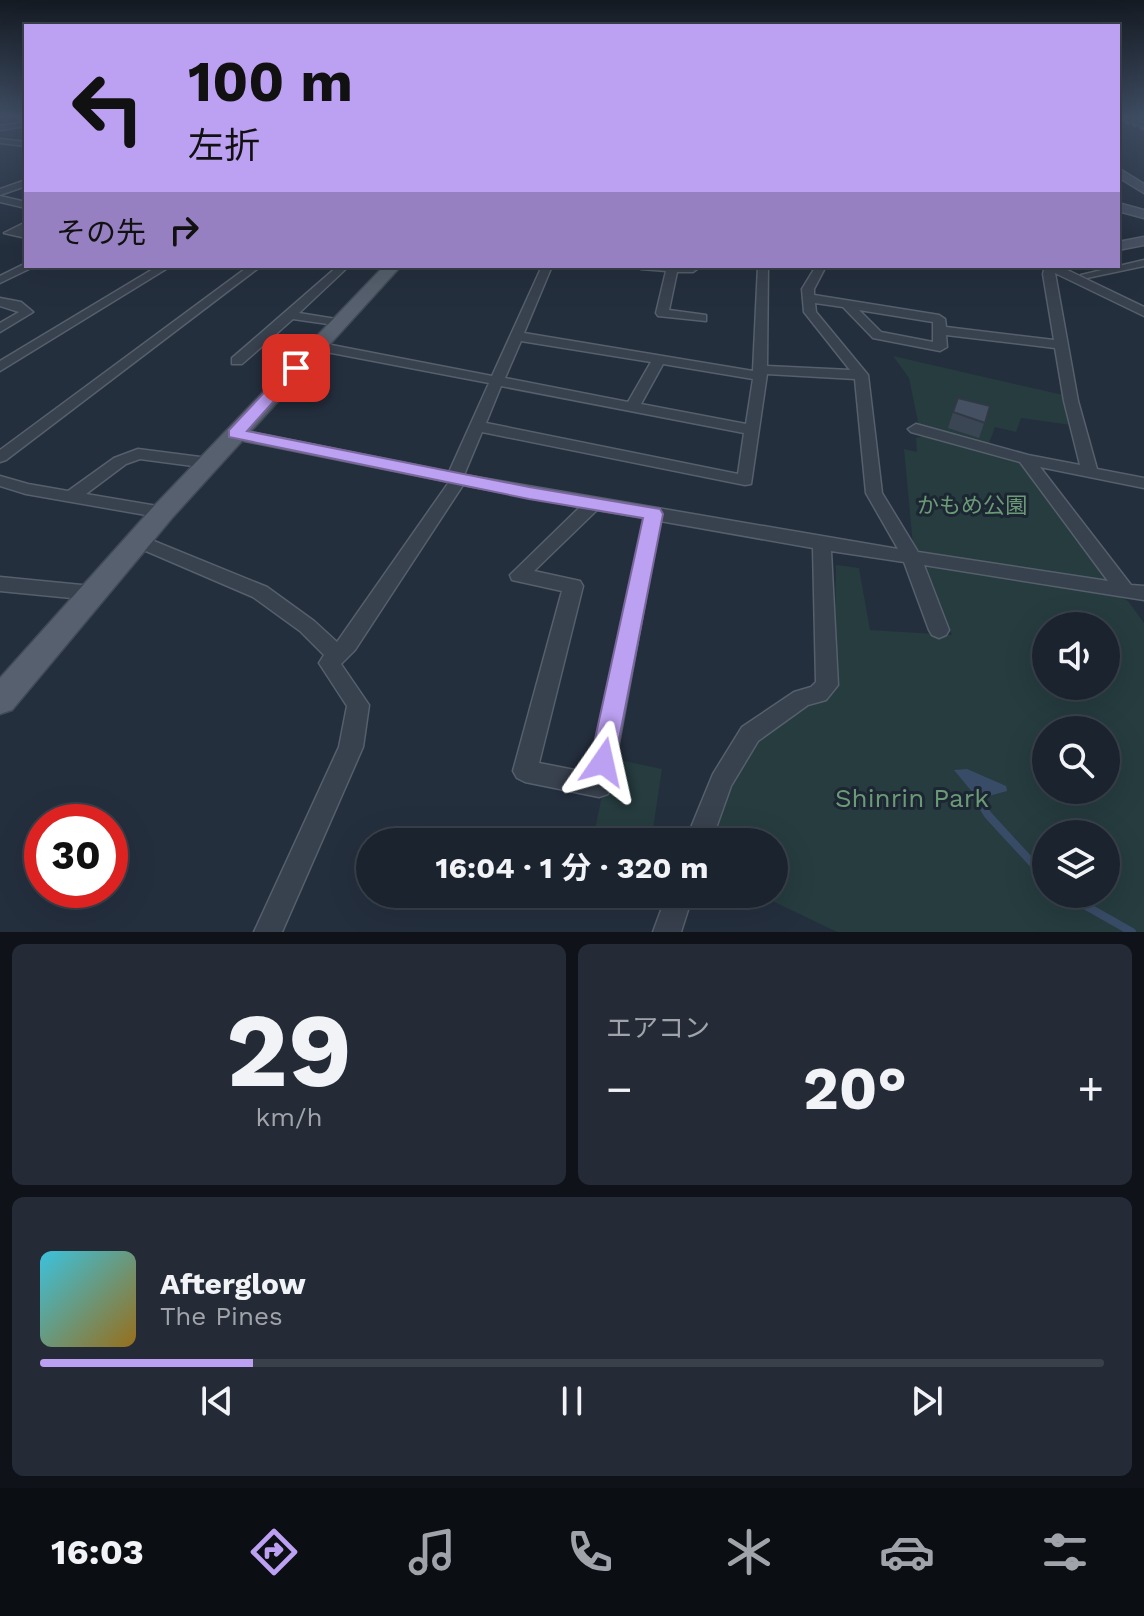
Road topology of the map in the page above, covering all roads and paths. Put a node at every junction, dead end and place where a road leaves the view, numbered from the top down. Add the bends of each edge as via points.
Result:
1 (1120, 173) edge
2 (24, 179) edge
3 (1144, 189) edge
4 (0, 192) edge
5 (3, 200) edge
6 (24, 205) edge
7 (1120, 208) edge
8 (1144, 214) edge
9 (24, 226) edge
10 (24, 235) edge
11 (1144, 241) edge
12 (1120, 246) edge
13 (1144, 263) edge
14 (24, 268) edge
15 (163, 268) edge
16 (253, 268) edge
17 (342, 268) edge
18 (391, 268) edge
19 (546, 268) edge
20 (662, 268) edge
21 (692, 268) edge
22 (763, 268) edge
23 (820, 268) edge
24 (1050, 268) edge
25 (1052, 268) edge
26 (672, 269) junction
27 (1087, 275) dead end
28 (0, 280) edge
29 (808, 298) junction
30 (0, 302) edge
31 (847, 304) junction
32 (1144, 312) edge
33 (290, 315) junction
34 (702, 318) dead end
35 (338, 323) junction
36 (0, 328) edge
37 (940, 330) junction
38 (516, 336) junction
39 (1062, 345) junction
40 (316, 346) junction
41 (659, 359) junction
42 (237, 361) dead end
43 (0, 367) edge
44 (760, 373) junction
45 (861, 375) junction
46 (498, 381) junction
47 (632, 407) junction
48 (477, 426) junction
49 (916, 429) dead end
50 (752, 430) junction
51 (235, 434) junction
52 (0, 457) edge
53 (1026, 459) junction
54 (208, 463) junction
55 (1090, 472) junction
56 (457, 478) junction
57 (0, 481) edge
58 (1144, 483) edge
59 (70, 497) junction
60 (594, 503) junction
61 (163, 512) junction
62 (653, 514) junction
63 (138, 541) junction
64 (822, 543) junction
65 (911, 556) junction
66 (0, 584) edge
67 (1135, 592) edge
68 (92, 593) junction
69 (939, 630) dead end
70 (337, 655) junction
71 (0, 700) edge
72 (703, 828) edge
73 (675, 908) edge
74 (268, 932) edge
75 (667, 932) edge

1 - 3 street
2 - 4 street
5 - 6 street
7 - 8 street
9 - 10 street via 9,233
11 - 12 street
13 - 27 street
14 - 28 street
15 - 43 street
16 - 52 street
17 - 33 street
18 - 35 main road
19 - 38 street
20 - 26 street
21 - 26 street
22 - 44 street
23 - 29 street
24 - 39 street
25 - 32 street
26 - 34 street via 662,313
29 - 31 street
29 - 45 street via 810,312
30 - 36 street via 27,312
31 - 37 street via 939,319
31 - 37 street via 877,335 940,347
33 - 35 street
33 - 42 street
35 - 40 main road
37 - 39 street
38 - 41 street
38 - 46 street
39 - 55 street
40 - 46 street
40 - 51 main road
41 - 44 street
41 - 47 street
44 - 45 street
44 - 50 street
45 - 65 street via 874,493
46 - 47 street
46 - 48 street
47 - 50 street
48 - 50 street via 745,480
48 - 56 street
49 - 53 street
51 - 54 main road
51 - 56 street
53 - 55 street
53 - 67 street
54 - 59 street via 138,454
54 - 61 main road
55 - 58 street
56 - 60 street
56 - 70 street
57 - 59 street
59 - 61 street
60 - 62 street
60 - 62 street via 519,575 573,586 525,771 599,786
61 - 63 main road
62 - 64 street
63 - 68 main road
63 - 70 street via 260,592
64 - 65 street
64 - 72 street via 827,685 750,734 721,782
65 - 67 street
65 - 69 street
66 - 68 street
68 - 71 main road
70 - 74 street via 329,663 358,705 351,747
73 - 75 street

